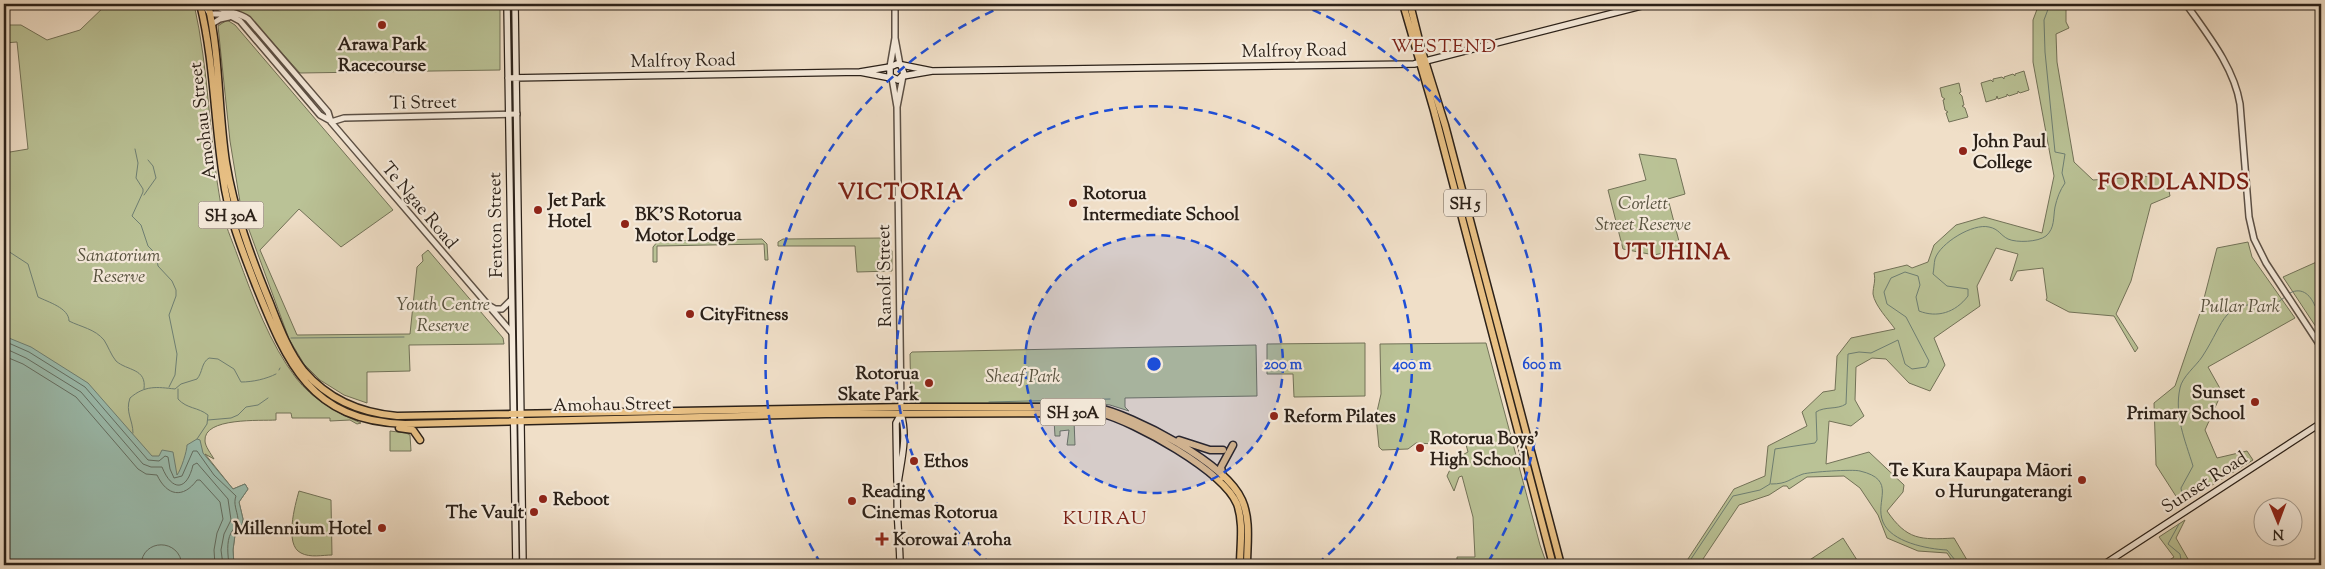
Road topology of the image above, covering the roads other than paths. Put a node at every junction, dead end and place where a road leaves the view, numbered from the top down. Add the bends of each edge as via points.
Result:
1 (200, 4) edge
2 (204, 4) edge
3 (208, 4) edge
4 (213, 4) edge
5 (507, 4) edge
6 (515, 4) edge
7 (895, 4) edge
8 (1403, 4) edge
9 (1410, 4) edge
10 (1649, 4) edge
11 (2186, 4) edge
12 (210, 14) junction
13 (232, 16) junction
14 (212, 24) junction
15 (895, 38) junction
16 (265, 40) junction
17 (259, 44) junction
18 (1423, 63) junction
19 (900, 65) junction
20 (890, 67) junction
21 (932, 71) junction
22 (860, 72) junction
23 (903, 76) junction
24 (508, 78) junction
25 (516, 78) junction
26 (892, 78) junction
27 (306, 87) junction
28 (300, 92) junction
29 (897, 107) junction
30 (508, 114) junction
31 (517, 114) junction
32 (331, 122) junction
33 (1476, 246) junction
34 (1469, 248) junction
35 (511, 300) junction
36 (488, 305) junction
37 (512, 333) junction
38 (2321, 347) edge
39 (952, 410) junction
40 (901, 411) junction
41 (522, 417) junction
42 (513, 418) junction
43 (388, 423) junction
44 (2321, 423) edge
45 (426, 424) junction
46 (1168, 438) junction
47 (1233, 445) dead end
48 (1530, 447) junction
49 (1223, 450) dead end
50 (1527, 468) junction
51 (1536, 473) junction
52 (1223, 477) junction
53 (1534, 495) junction
54 (1542, 526) junction
55 (1560, 564) edge
56 (516, 565) edge
57 (524, 565) edge
58 (900, 565) edge
59 (1240, 565) edge
60 (1247, 565) edge
61 (1553, 565) edge
62 (2103, 565) edge

1 - 43 main road, Amohau Street / SH 30A via 208,43 227,198 239,242 279,344 293,367 327,401 354,415
2 - 12 street
3 - 12 main road, Amohau Street / SH 30A
4 - 16 street, Te Ngae Road via 248,19
5 - 24 main road, Fenton Street
6 - 25 main road, Fenton Street
7 - 15 street
8 - 18 main road, SH 5
9 - 18 main road, SH 5
10 - 18 main road, Malfroy Road
11 - 38 street via 2235,82 2240,104 2250,225 2258,250
12 - 13 street
12 - 14 main road, Amohau Street / SH 30A
13 - 14 street via 220,18
13 - 17 street, Te Ngae Road
14 - 42 main road, Amohau Street / SH 30A via 226,161 238,216 278,322 304,370 338,399 380,414
15 - 19 street
15 - 20 street
16 - 17 street
16 - 27 street, Te Ngae Road
17 - 28 street, Te Ngae Road
18 - 21 main road, Malfroy Road
18 - 33 main road, SH 5
18 - 34 main road, SH 5
19 - 20 main road
19 - 21 main road, Malfroy Road
19 - 23 main road via 904,70
20 - 22 main road, Malfroy Road
20 - 26 main road via 888,72
21 - 23 main road, Malfroy Road
22 - 25 main road, Malfroy Road
22 - 26 main road, Malfroy Road
23 - 26 main road via 898,80
23 - 29 street, Ranolf Street
24 - 25 main road, Malfroy Road
24 - 30 main road, Fenton Street
25 - 31 main road, Fenton Street
26 - 29 street, Ranolf Street
27 - 28 street
27 - 32 street, Te Ngae Road via 328,112
28 - 32 street, Te Ngae Road via 320,115
29 - 40 street, Ranolf Street
30 - 31 street, Ti Street
30 - 32 street, Ti Street via 344,118
30 - 35 main road, Fenton Street
31 - 41 main road, Fenton Street
32 - 36 street, Te Ngae Road
33 - 34 main road
33 - 48 main road, SH 5
34 - 50 main road, SH 5
35 - 36 street via 499,309
35 - 37 main road, Fenton Street
36 - 37 street, Te Ngae Road
37 - 42 main road, Fenton Street
39 - 40 main road, Amohau Street / SH 30A
39 - 46 main road, Amohau Street / SH 30A via 1095,408 1120,415
39 - 59 main road, Amohau Street / SH 30A via 1093,412 1113,417 1150,435 1204,468 1231,494 1240,519
40 - 41 main road, Amohau Street / SH 30A
40 - 58 main road, Ranolf Street via 904,442 898,484
41 - 42 main road, Amohau Street / SH 30A
41 - 57 main road, Fenton Street
42 - 45 main road, Amohau Street / SH 30A
42 - 56 main road, Fenton Street
43 - 45 main road, Amohau Street / SH 30A
43 - 45 main road via 413,430 420,440
44 - 62 main road, Sunset Road
46 - 49 main road via 1210,450
46 - 52 main road, Amohau Street / SH 30A via 1191,451
47 - 52 main road via 1221,467
48 - 50 main road via 1527,451 1530,465
48 - 51 main road, SH 5
50 - 53 main road, SH 5
51 - 53 main road via 1533,476
51 - 55 main road, SH 5
52 - 60 main road, Amohau Street / SH 30A via 1236,489 1246,512
53 - 54 main road, SH 5
54 - 55 main road, SH 5 via 1554,559
54 - 61 main road, SH 5

